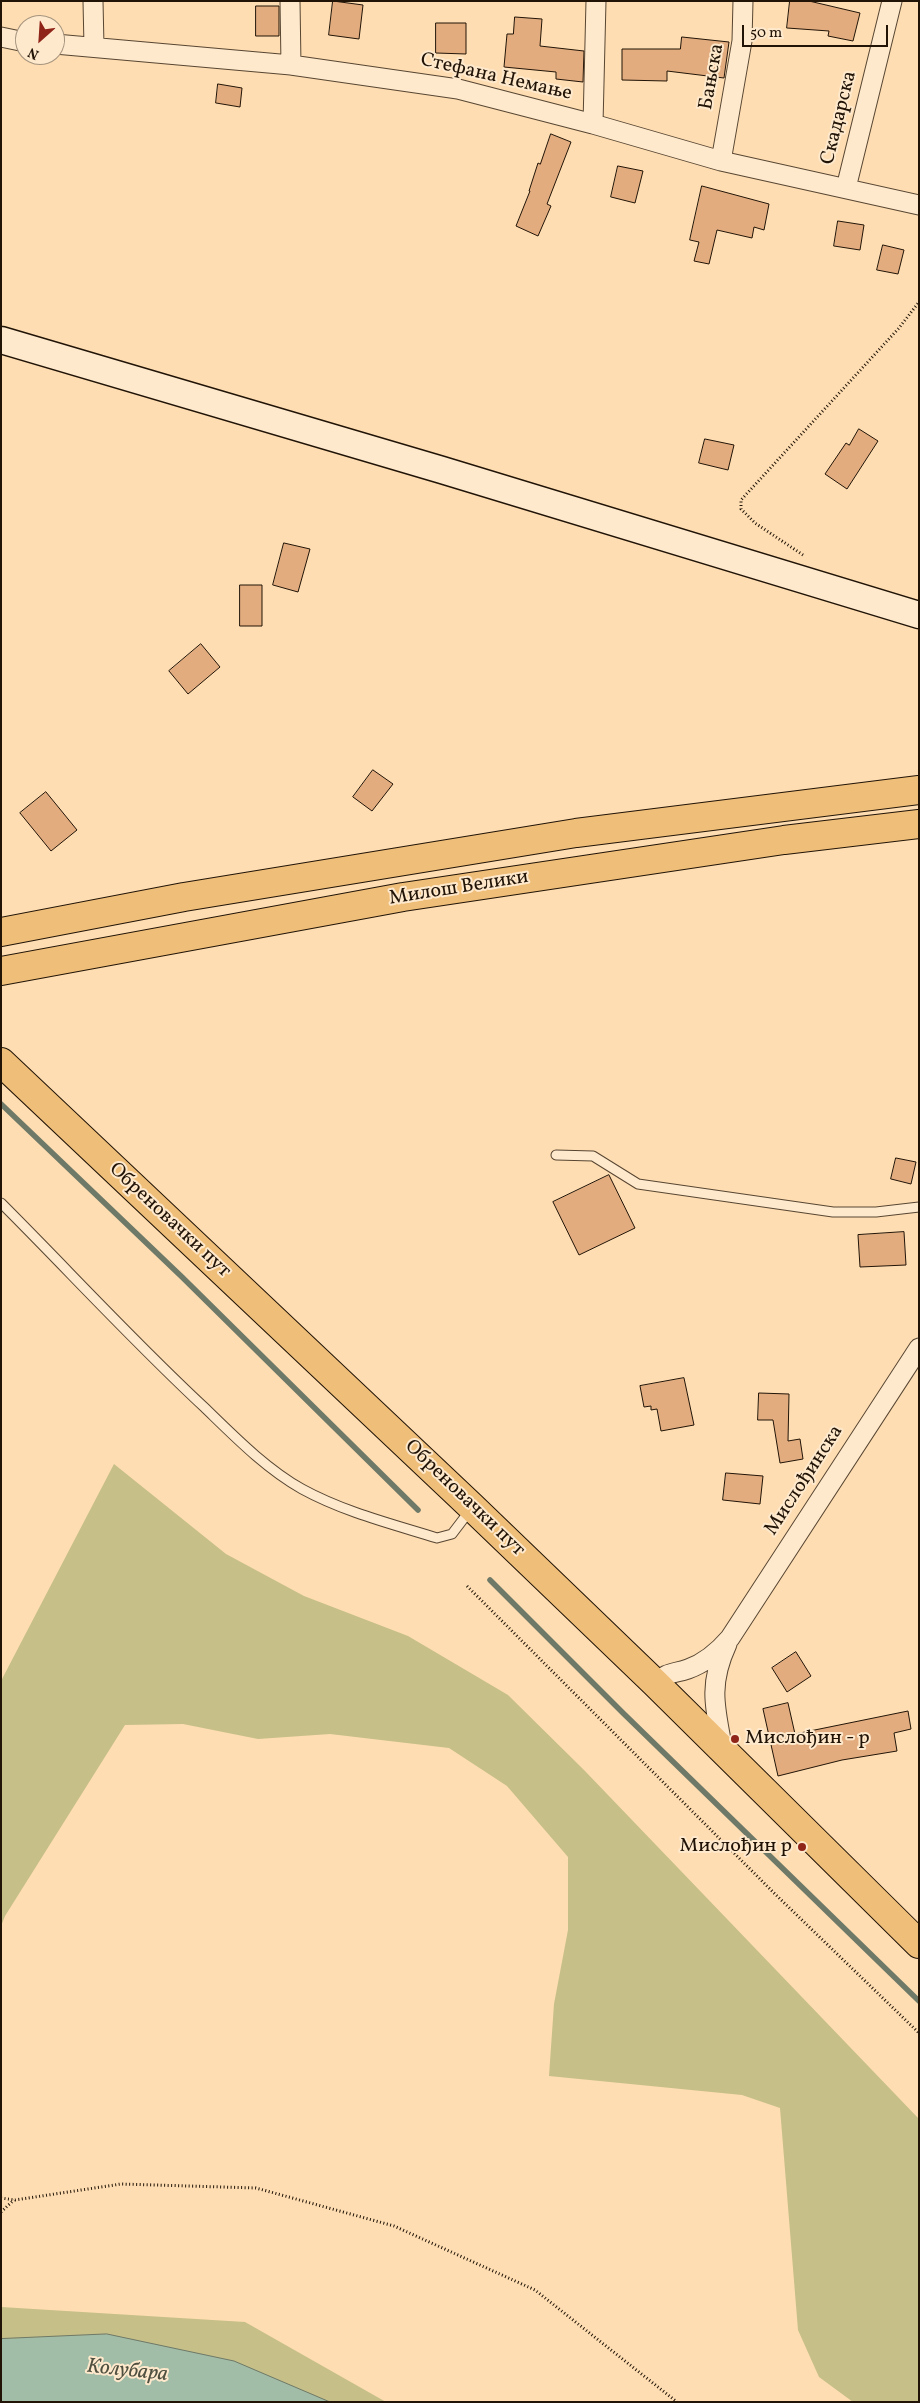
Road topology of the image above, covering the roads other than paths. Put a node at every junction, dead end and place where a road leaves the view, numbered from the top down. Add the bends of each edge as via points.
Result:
1 (93, 1) edge
2 (290, 1) edge
3 (596, 1) edge
4 (743, 1) edge
5 (892, 1) edge
6 (1, 37) edge
7 (15, 40) edge
8 (65, 45) edge
9 (94, 46) junction
10 (291, 64) junction
11 (593, 124) junction
12 (721, 161) junction
13 (846, 188) junction
14 (919, 205) edge
15 (1, 340) edge
16 (919, 615) edge
17 (919, 790) edge
18 (919, 824) edge
19 (1, 932) edge
20 (1, 971) edge
21 (2, 1063) edge
22 (556, 1155) dead end
23 (1, 1203) edge
24 (919, 1208) edge
25 (919, 1348) edge
26 (472, 1507) junction
27 (730, 1638) junction
28 (655, 1683) junction
29 (723, 1750) junction
30 (919, 1944) edge

1 - 9 street
2 - 10 street
3 - 11 street
4 - 12 street, Бањска via 742,41
5 - 13 street, Скадарска
6 - 7 street
8 - 9 street, Стефана Немање
9 - 10 street, Стефана Немање
10 - 11 street, Стефана Немање via 458,89
11 - 12 street, Стефана Немање
12 - 13 street, Стефана Немање
13 - 14 street, Стефана Немање
15 - 16 main road
17 - 19 main road, Милош Велики via 576,833 193,895
18 - 20 main road, Милош Велики via 784,840 403,897
21 - 26 main road, Обреновачки пут
22 - 24 lane via 593,1156 638,1184 833,1212
23 - 26 lane via 169,1375 242,1444 301,1488 332,1504 437,1538 452,1534
25 - 27 street, Мислођинска
26 - 28 main road, Обреновачки пут
27 - 28 street, Мислођинска via 705,1661 689,1669 665,1674
27 - 29 street, Мислођинска via 714,1692
28 - 29 main road, Обреновачки пут
29 - 30 main road, Обреновачки пут

